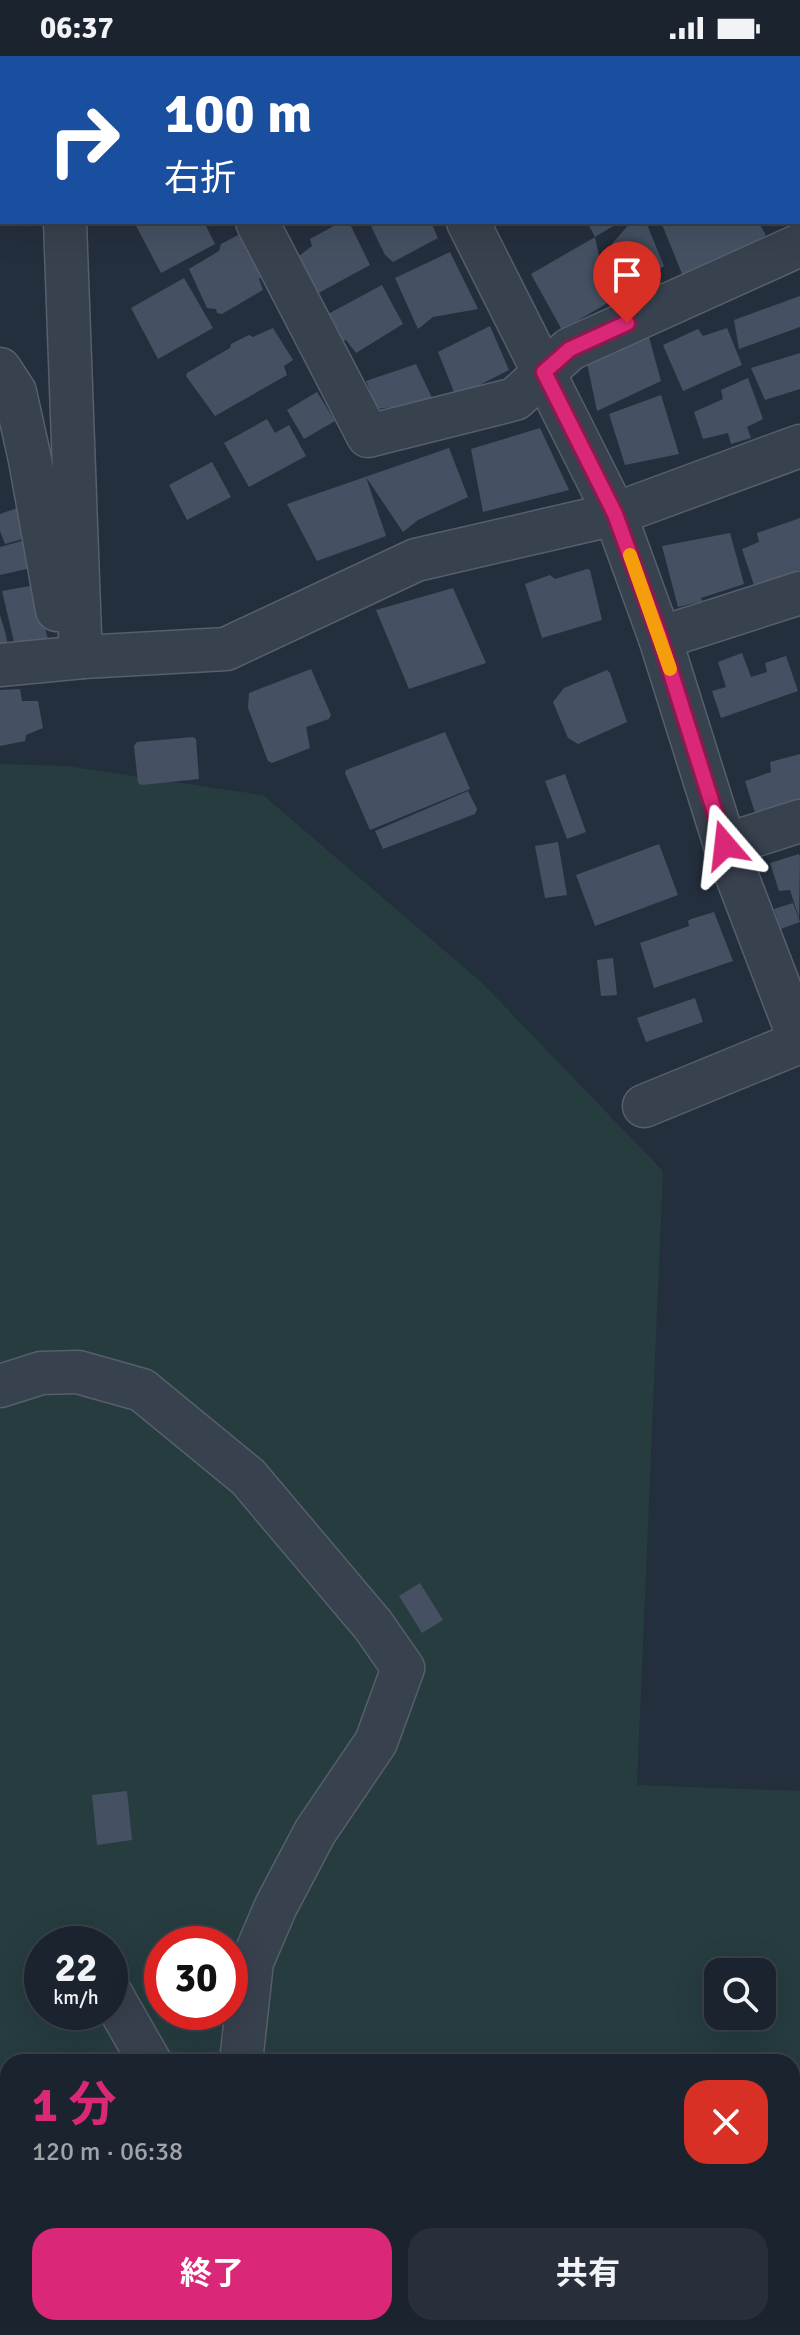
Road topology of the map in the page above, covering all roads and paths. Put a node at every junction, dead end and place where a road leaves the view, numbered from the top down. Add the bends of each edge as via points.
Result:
1 (65, 224) edge
2 (258, 224) edge
3 (469, 224) edge
4 (800, 245) edge
5 (0, 369) edge
6 (544, 372) junction
7 (800, 446) edge
8 (615, 514) junction
9 (800, 593) edge
10 (660, 638) junction
11 (81, 646) junction
12 (0, 665) edge
13 (800, 821) edge
14 (725, 845) junction
15 (800, 1042) edge
16 (644, 1106) dead end
17 (0, 1386) edge
18 (128, 2024) edge
19 (145, 2054) edge
20 (242, 2054) edge

1 - 11 street
2 - 6 street via 368,436 515,399
3 - 6 street
4 - 6 street via 570,349
5 - 11 street via 15,392 62,636
6 - 8 street
7 - 8 street
8 - 10 street
8 - 11 street via 416,560 226,649
9 - 10 street
10 - 14 street
11 - 12 street
13 - 14 street
14 - 15 street
15 - 16 street
17 - 20 street via 41,1373 78,1372 142,1390 248,1477 403,1668 376,1742 315,1832 252,1962
18 - 19 street

